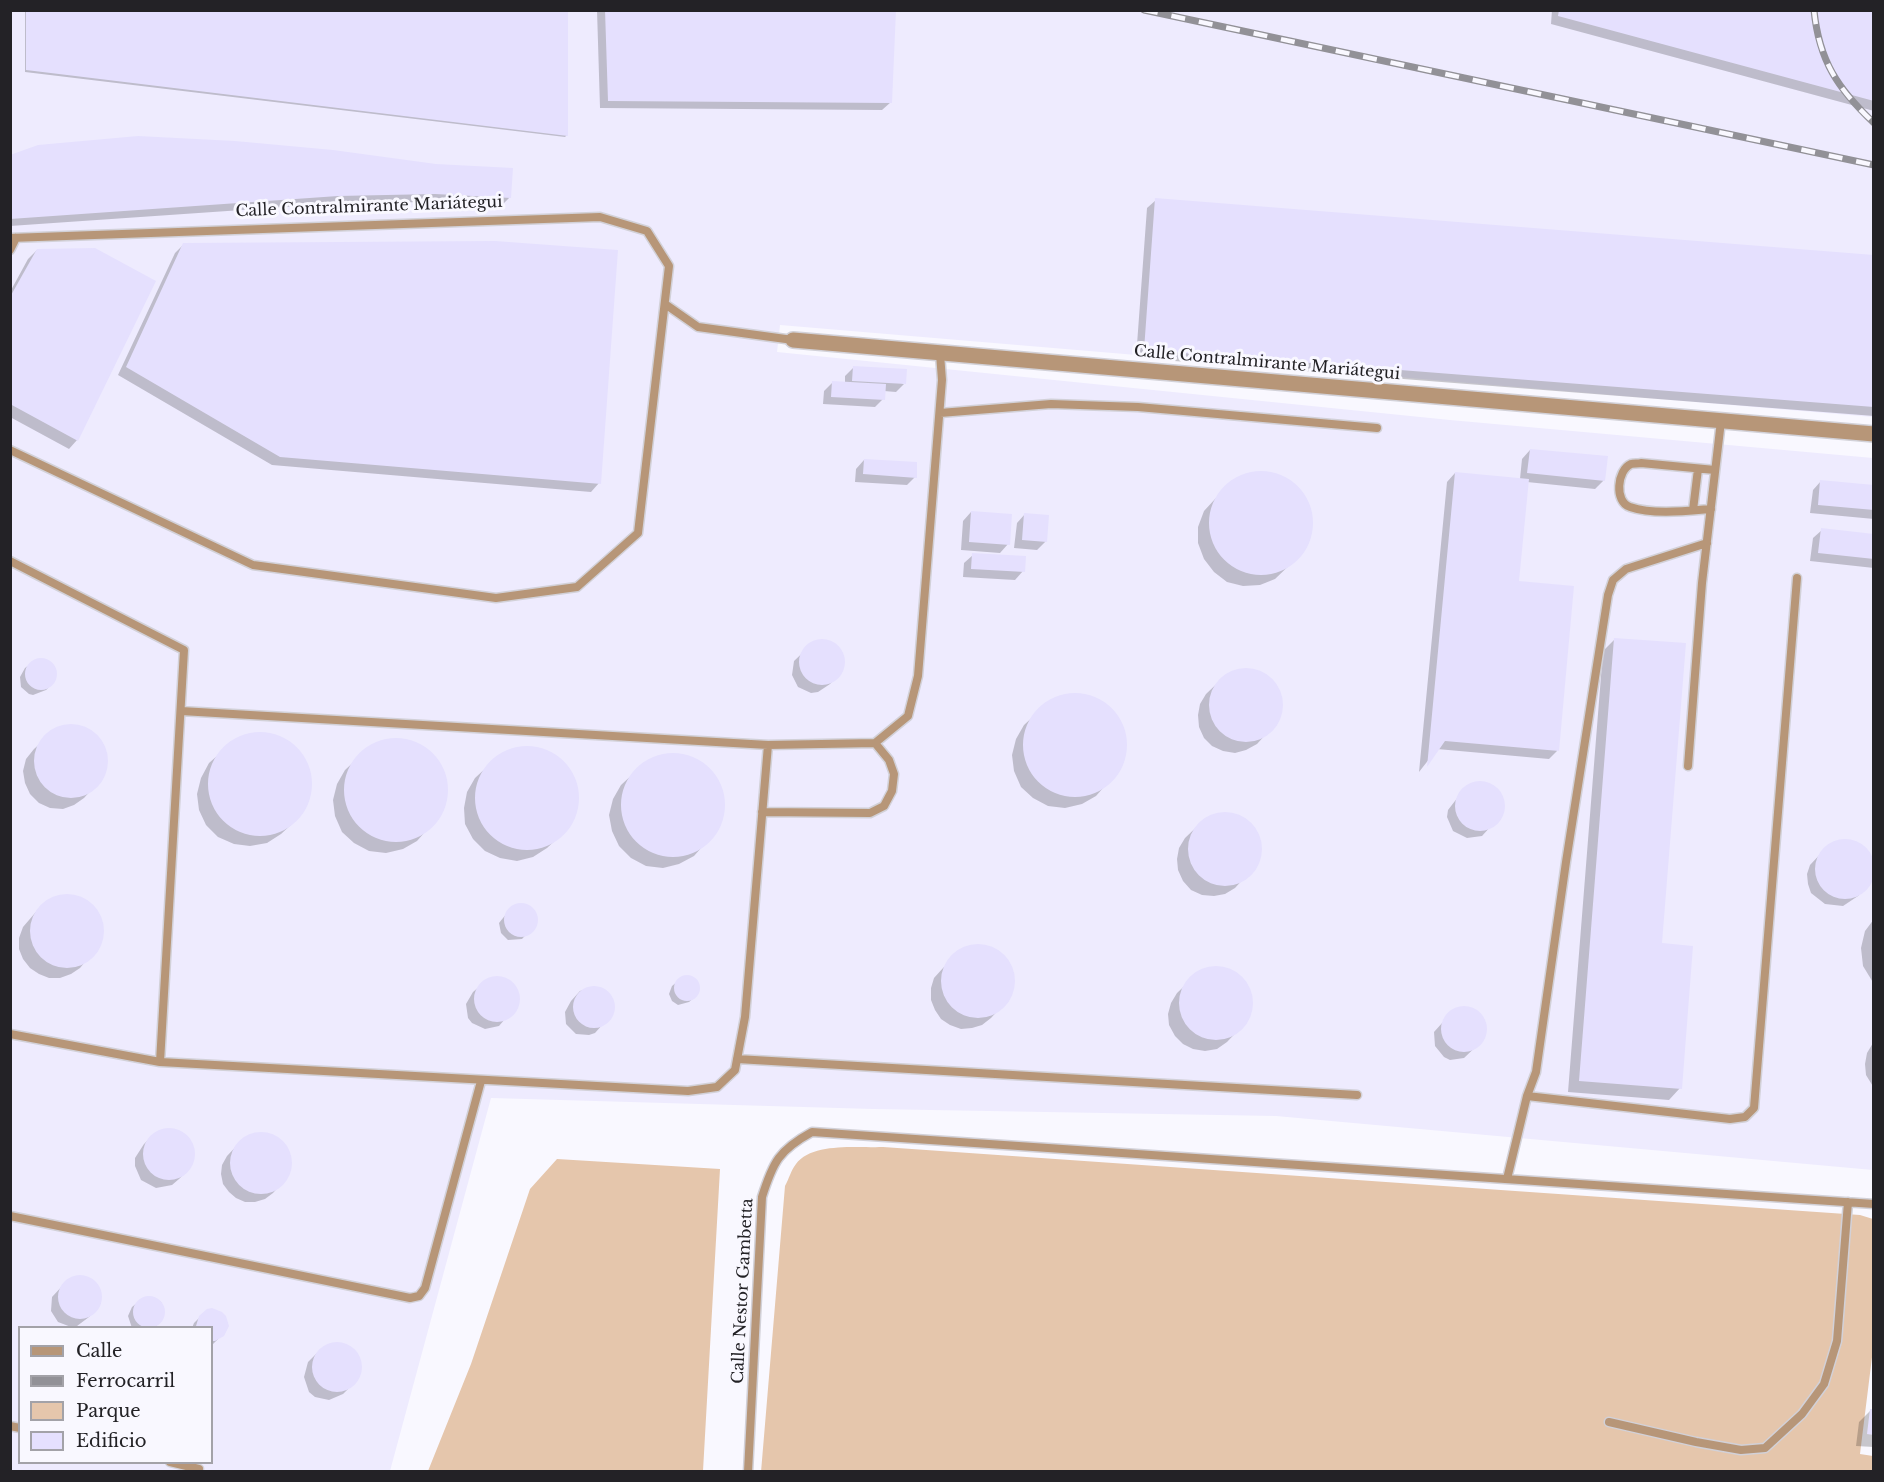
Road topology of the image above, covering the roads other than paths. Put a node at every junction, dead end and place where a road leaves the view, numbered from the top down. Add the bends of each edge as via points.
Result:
1 (13, 238) edge
2 (10, 250) edge
3 (665, 304) junction
4 (793, 340) joint
5 (940, 354) junction
6 (940, 413) junction
7 (1721, 421) junction
8 (1377, 428) dead end
9 (1874, 434) edge
10 (10, 450) edge
11 (1698, 469) junction
12 (1715, 470) junction
13 (1693, 510) junction
14 (1711, 510) junction
15 (1707, 543) junction
16 (10, 561) edge
17 (1797, 578) dead end
18 (181, 711) junction
19 (875, 743) junction
20 (768, 745) junction
21 (1688, 766) dead end
22 (762, 812) junction
23 (10, 1034) edge
24 (737, 1059) junction
25 (160, 1062) junction
26 (481, 1081) junction
27 (1357, 1095) dead end
28 (1527, 1096) junction
29 (1507, 1179) junction
30 (1848, 1202) junction
31 (1874, 1204) edge
32 (10, 1216) edge
33 (1609, 1422) dead end
34 (178, 1464) edge
35 (199, 1469) dead end
36 (748, 1472) edge

1 - 2 lane
1 - 3 lane, Calle Contralmirante Mariátegui via 600,217 647,231 669,266
3 - 4 lane, Calle Contralmirante Mariátegui via 698,327
3 - 10 lane, Calle Contralmirante Mariátegui via 638,533 578,587 496,598 253,565
4 - 5 street, Calle Contralmirante Mariátegui
5 - 6 lane
5 - 7 street, Calle Contralmirante Mariátegui
6 - 8 lane via 1051,404 1138,407
6 - 19 lane via 918,676 908,716
7 - 9 street, Calle Contralmirante Mariátegui
7 - 12 lane
11 - 12 lane
11 - 13 lane
11 - 13 lane via 1641,463 1624,471 1620,483 1623,503 1630,507
12 - 14 lane
13 - 14 lane
14 - 15 lane
15 - 21 lane
15 - 28 lane via 1626,569 1613,580 1536,1072
16 - 18 lane via 184,650
17 - 28 lane via 1754,1108 1745,1117 1730,1119
18 - 20 lane
18 - 25 lane
19 - 20 lane
19 - 22 lane via 890,760 894,774 892,791 884,806 870,813
20 - 22 lane
22 - 24 lane via 745,1017
23 - 25 lane
24 - 26 lane via 735,1070 717,1087 688,1091
24 - 27 lane
25 - 26 lane
26 - 32 lane via 425,1288 419,1296 402,1298
28 - 29 lane
29 - 30 lane
29 - 36 lane, Calle Nestor Gambetta via 812,1132 779,1156 762,1197
30 - 31 lane
30 - 33 lane via 1837,1341 1824,1384 1795,1421 1765,1448 1742,1450
34 - 35 lane

